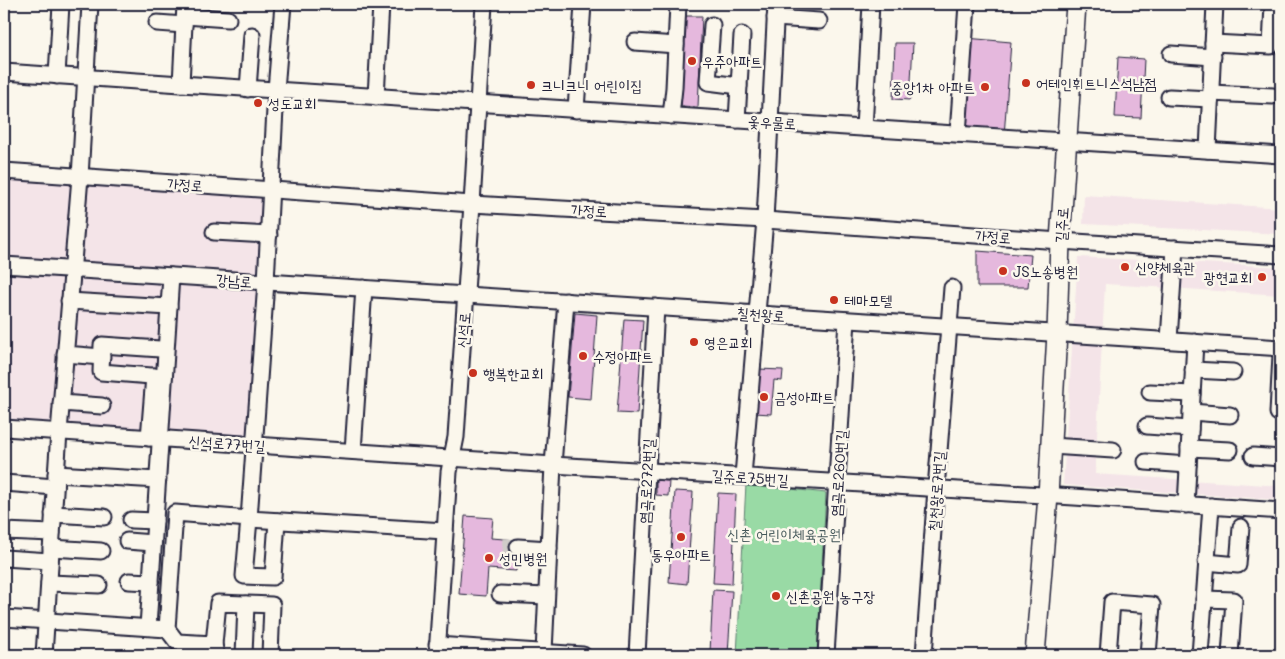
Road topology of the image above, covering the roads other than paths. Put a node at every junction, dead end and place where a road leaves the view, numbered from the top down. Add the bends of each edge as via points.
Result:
1 (61, 4) edge
2 (90, 4) edge
3 (283, 4) edge
4 (381, 4) edge
5 (484, 4) edge
6 (583, 4) edge
7 (678, 4) edge
8 (870, 4) edge
9 (967, 4) edge
10 (1063, 4) edge
11 (1076, 4) edge
12 (1088, 4) edge
13 (1215, 4) edge
14 (1273, 4) edge
15 (775, 11) edge
16 (185, 15) edge
17 (228, 19) dead end
18 (819, 21) dead end
19 (157, 23) dead end
20 (712, 25) dead end
21 (252, 35) dead end
22 (742, 35) dead end
23 (635, 42) dead end
24 (676, 45) junction
25 (1213, 50) junction
26 (1171, 54) dead end
27 (4, 72) edge
28 (57, 76) junction
29 (85, 78) junction
30 (181, 84) junction
31 (739, 86) junction
32 (248, 89) junction
33 (276, 90) junction
34 (1211, 96) junction
35 (1273, 96) dead end
36 (376, 97) junction
37 (1169, 97) dead end
38 (477, 103) junction
39 (576, 110) junction
40 (671, 116) junction
41 (738, 120) junction
42 (770, 121) junction
43 (864, 128) junction
44 (958, 134) junction
45 (1067, 141) junction
46 (1208, 150) junction
47 (1281, 155) edge
48 (4, 171) edge
49 (80, 177) junction
50 (272, 190) junction
51 (472, 204) junction
52 (765, 220) junction
53 (214, 232) dead end
54 (269, 235) junction
55 (1060, 241) junction
56 (1175, 248) junction
57 (1281, 255) edge
58 (4, 265) edge
59 (72, 269) junction
60 (171, 276) junction
61 (266, 282) junction
62 (364, 288) junction
63 (952, 288) dead end
64 (465, 295) junction
65 (69, 301) junction
66 (566, 301) junction
67 (169, 307) junction
68 (656, 307) junction
69 (757, 314) junction
70 (847, 320) junction
71 (949, 326) junction
72 (1057, 333) junction
73 (1168, 340) junction
74 (1195, 342) junction
75 (1281, 348) edge
76 (160, 349) dead end
77 (65, 354) junction
78 (1281, 355) edge
79 (102, 357) junction
80 (1193, 370) junction
81 (1233, 372) dead end
82 (159, 376) junction
83 (1150, 392) dead end
84 (1192, 394) junction
85 (61, 403) junction
86 (102, 406) dead end
87 (1191, 412) junction
88 (1281, 413) edge
89 (1230, 415) dead end
90 (1147, 426) dead end
91 (4, 428) edge
92 (1190, 429) junction
93 (59, 432) junction
94 (154, 438) junction
95 (255, 445) junction
96 (1051, 446) junction
97 (1189, 448) junction
98 (1113, 450) dead end
99 (1230, 450) dead end
100 (353, 451) junction
101 (1253, 456) dead end
102 (451, 458) junction
103 (1281, 458) edge
104 (1146, 462) dead end
105 (553, 465) junction
106 (1188, 465) junction
107 (646, 470) junction
108 (743, 476) junction
109 (56, 480) junction
110 (158, 480) junction
111 (838, 482) junction
112 (4, 483) edge
113 (936, 489) junction
114 (1048, 496) junction
115 (1186, 505) junction
116 (1211, 506) junction
117 (1281, 511) edge
118 (53, 514) junction
119 (104, 517) dead end
120 (249, 519) junction
121 (131, 520) dead end
122 (276, 521) junction
123 (154, 522) junction
124 (1241, 527) dead end
125 (4, 531) edge
126 (445, 531) junction
127 (52, 533) junction
128 (126, 541) dead end
129 (153, 543) junction
130 (518, 547) tunnel mouth
131 (549, 549) junction
132 (101, 552) dead end
133 (51, 555) junction
134 (4, 558) edge
135 (1206, 562) junction
136 (129, 581) dead end
137 (151, 582) junction
138 (49, 583) junction
139 (98, 585) dead end
140 (500, 594) dead end
141 (546, 596) junction
142 (1207, 600) junction
143 (246, 604) junction
144 (4, 618) edge
145 (46, 621) junction
146 (148, 627) junction
147 (167, 628) junction
148 (215, 650) edge
149 (437, 650) edge
150 (544, 652) junction
151 (44, 655) edge
152 (244, 655) edge
153 (270, 655) edge
154 (583, 655) edge
155 (637, 655) edge
156 (826, 655) edge
157 (924, 655) edge
158 (1035, 655) edge
159 (1108, 655) edge
160 (1148, 655) edge
161 (1200, 655) edge
162 (1207, 655) edge
163 (1230, 655) edge

1 - 28 street
2 - 29 street
3 - 33 street
4 - 36 street
5 - 38 street, 신석로
6 - 39 street
7 - 24 street
8 - 43 street
9 - 44 street
10 - 45 main road via 1058,106
11 - 45 main road, 길주로
12 - 45 main road via 1080,108
13 - 25 street
14 - 25 street via 1271,46
15 - 18 street
15 - 42 street
16 - 17 street
16 - 19 street
16 - 30 street
20 - 31 street via 708,82
21 - 32 street
22 - 31 street
23 - 24 street
24 - 40 street
25 - 26 street
25 - 34 street
27 - 28 street, 옻우물로
28 - 29 street, 옻우물로
29 - 30 street, 옻우물로
29 - 49 street
30 - 32 street, 옻우물로
31 - 41 street
32 - 33 street, 옻우물로
33 - 36 street, 옻우물로
33 - 50 street
34 - 35 street
34 - 37 street
34 - 46 street
36 - 38 street, 옻우물로
38 - 39 street, 옻우물로
38 - 51 street, 신석로
39 - 40 street, 옻우물로
40 - 41 street, 옻우물로
41 - 42 street, 옻우물로
42 - 43 street, 옻우물로
42 - 52 street
43 - 44 street, 옻우물로
44 - 45 street, 옻우물로
45 - 46 street, 옻우물로
45 - 55 main road, 길주로
46 - 47 street, 옻우물로
48 - 49 street, 가정로
49 - 50 street, 가정로
49 - 59 street
50 - 51 street, 가정로
50 - 54 street
51 - 52 street, 가정로
51 - 64 street, 신석로
52 - 55 street, 가정로
52 - 69 street
53 - 54 street
54 - 61 street
55 - 56 street, 가정로
55 - 72 main road, 길주로
56 - 57 street, 가정로
56 - 73 street
58 - 59 street, 강남로
59 - 60 street, 강남로
59 - 65 street
60 - 61 street, 강남로
60 - 67 street
61 - 62 street, 강남로
61 - 95 street
62 - 64 street, 강남로
62 - 100 street
63 - 71 street, 칠천왕로7번길
64 - 66 street, 칠천왕로
64 - 102 street, 신석로 via 456,437
65 - 67 street
65 - 77 street
66 - 68 street, 칠천왕로
66 - 105 street
67 - 82 street
68 - 69 street, 칠천왕로
68 - 107 street, 염곡로272번길
69 - 70 street, 칠천왕로
69 - 108 street
70 - 71 street, 칠천왕로
70 - 111 street, 염곡로260번길
71 - 72 street, 칠천왕로
71 - 113 street, 칠천왕로7번길
72 - 73 street, 칠천왕로
72 - 96 main road, 길주로
73 - 74 street, 칠천왕로
74 - 75 street, 칠천왕로
74 - 80 street
76 - 79 street via 102,345
77 - 79 street
77 - 85 street
78 - 88 street via 1278,413
79 - 82 street via 101,372
80 - 81 street
80 - 84 street
82 - 94 street
83 - 84 street
84 - 87 street
85 - 86 street
85 - 93 street
87 - 89 street
87 - 92 street
90 - 92 street
91 - 93 street, 신석로77번길
92 - 97 street
93 - 94 street, 신석로77번길
93 - 109 street
94 - 95 street, 신석로77번길
94 - 110 street
95 - 100 street, 신석로77번길
95 - 120 street
96 - 98 street
96 - 114 main road, 길주로
97 - 99 street
97 - 106 street
100 - 102 street, 신석로77번길
101 - 103 street
102 - 105 street, 길주로75번길
102 - 126 street, 신석로
104 - 106 street
105 - 107 street, 길주로75번길
105 - 131 street
106 - 115 street
107 - 108 street, 길주로75번길
107 - 155 street, 염곡로272번길
108 - 111 street, 길주로75번길
109 - 110 street
109 - 112 street
109 - 118 street
110 - 123 street
111 - 113 street, 길주로75번길
111 - 156 street, 염곡로260번길
113 - 114 street, 길주로75번길
113 - 157 street, 칠천왕로7번길
114 - 115 street, 길주로75번길
114 - 158 main road, 길주로
115 - 116 street, 길주로75번길
116 - 117 street, 길주로75번길
116 - 135 street
118 - 119 street
118 - 127 street
120 - 122 street
120 - 122 street via 244,576 272,577
120 - 147 street via 175,513
121 - 123 street
122 - 126 street
123 - 129 street
124 - 135 street via 1238,565
125 - 127 street
126 - 149 street, 신석로
127 - 133 street
128 - 129 street
129 - 137 street
130 - 131 street
131 - 141 street
132 - 133 street
133 - 134 street
133 - 138 street
135 - 142 street
136 - 137 street
137 - 146 street
138 - 139 street
138 - 145 street
140 - 141 street
141 - 150 street
142 - 161 street
142 - 162 street
142 - 163 street via 1234,600
143 - 148 street via 218,603
143 - 152 street
143 - 153 street via 272,605
144 - 145 street
145 - 146 street
145 - 151 street
146 - 147 street
147 - 148 street via 177,642
149 - 150 street
150 - 154 street
159 - 160 street via 1112,602 1152,605

